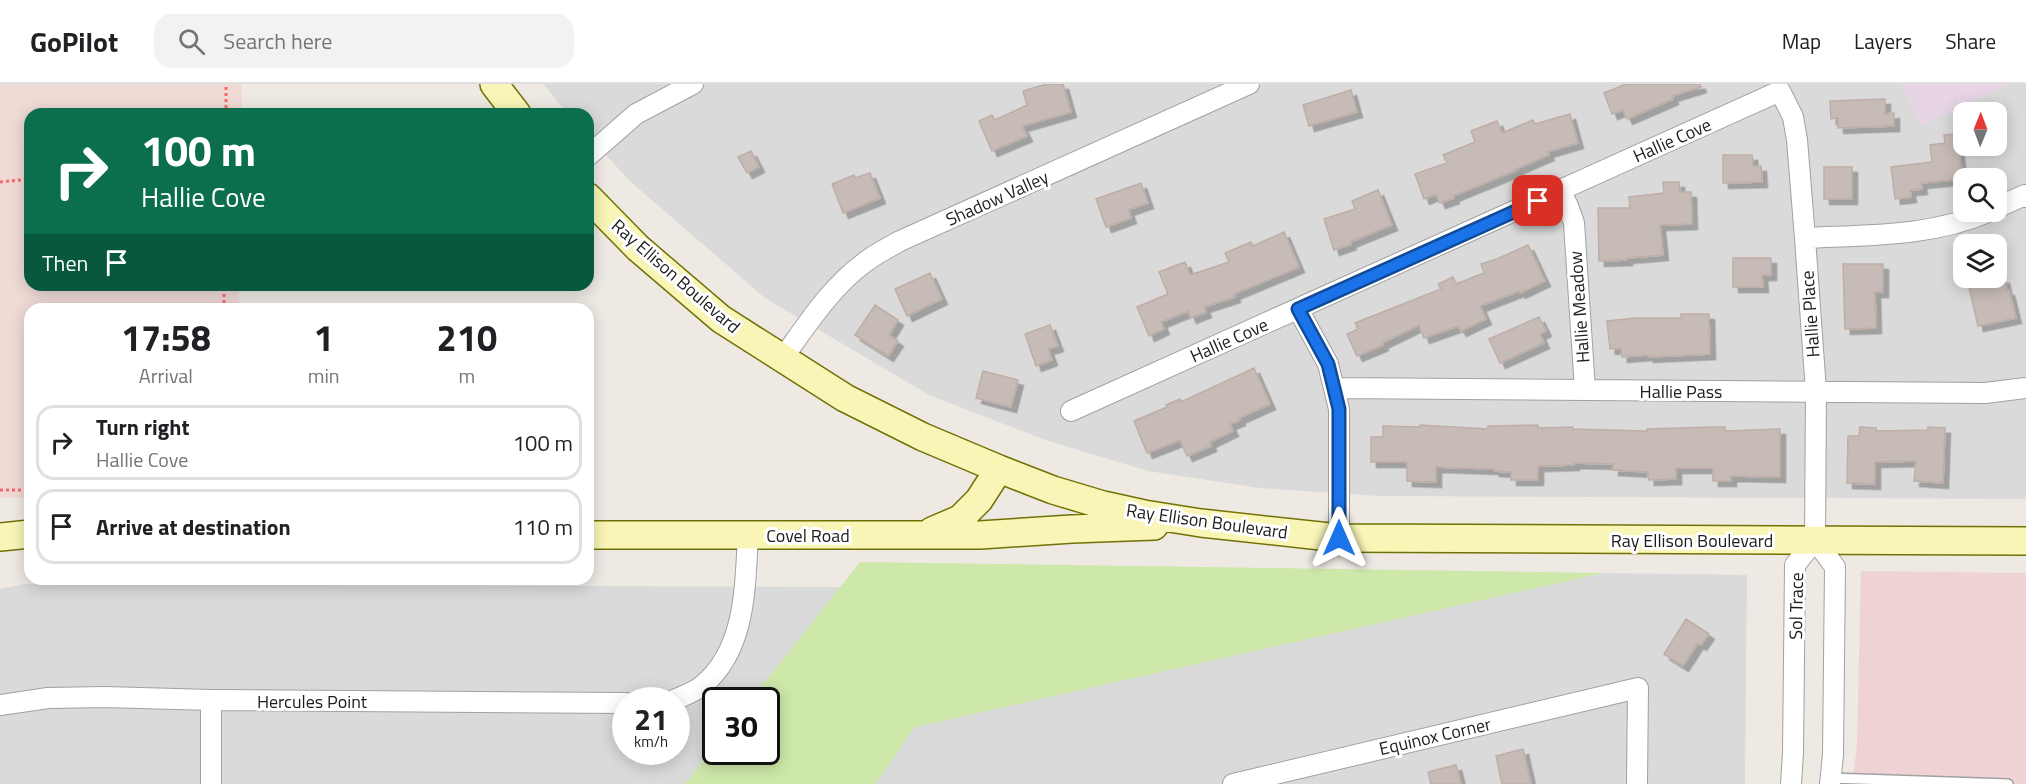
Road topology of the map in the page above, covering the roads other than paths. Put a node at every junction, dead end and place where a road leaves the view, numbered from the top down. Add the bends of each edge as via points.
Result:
1 (494, 84) edge
2 (693, 84) edge
3 (1249, 84) edge
4 (1780, 91) joint
5 (512, 108) edge
6 (594, 151) edge
7 (1560, 191) junction
8 (2026, 197) edge
9 (594, 203) edge
10 (2007, 203) edge
11 (1959, 222) edge
12 (1805, 238) junction
13 (1298, 309) junction
14 (782, 359) junction
15 (1336, 388) junction
16 (2026, 388) edge
17 (1585, 390) junction
18 (1816, 391) junction
19 (1071, 411) dead end
20 (999, 469) junction
21 (1201, 523) junction
22 (24, 535) edge
23 (594, 535) edge
24 (748, 535) junction
25 (921, 536) junction
26 (0, 537) edge
27 (1339, 538) junction
28 (1815, 540) junction
29 (2026, 541) edge
30 (690, 692) edge
31 (211, 700) junction
32 (612, 703) edge
33 (0, 705) edge
34 (1830, 781) edge
35 (210, 784) edge
36 (1233, 784) edge
37 (1637, 784) edge
38 (1791, 784) edge
39 (2008, 784) edge

1 - 5 street
2 - 6 street via 636,114
3 - 14 street, Shadow Valley via 878,254 863,263 825,300
4 - 7 street, Hallie Cove
4 - 12 street, Hallie Place via 1793,117 1797,140
7 - 13 street, Hallie Cove
7 - 17 street, Hallie Meadow via 1574,223
8 - 10 street
9 - 14 street, Ray Ellison Boulevard via 638,248 721,319
11 - 12 street via 1912,232
12 - 18 street, Hallie Place
13 - 15 street via 1328,364
13 - 19 street, Hallie Cove
14 - 20 street, Ray Ellison Boulevard via 845,398
15 - 17 street, Hallie Pass
15 - 27 street
16 - 18 street, Hallie Pass via 1985,393
17 - 18 street, Hallie Pass
18 - 28 street, Hallie Place
20 - 21 street, Ray Ellison Boulevard via 1103,505
20 - 25 street, Covel Road via 979,500 960,519
21 - 25 street
21 - 27 street, Ray Ellison Boulevard
22 - 26 street
23 - 24 street, Covel Road
24 - 25 street, Covel Road
24 - 30 street via 737,635 722,665 702,686
27 - 28 street, Ray Ellison Boulevard
28 - 29 street, Ray Ellison Boulevard
28 - 34 street, Sol Trace via 1835,567
28 - 38 street, Sol Trace via 1795,565
31 - 32 street, Hercules Point
31 - 33 street, Hercules Point via 48,698
31 - 35 street
34 - 39 lane
36 - 37 street, Equinox Corner via 1638,688

